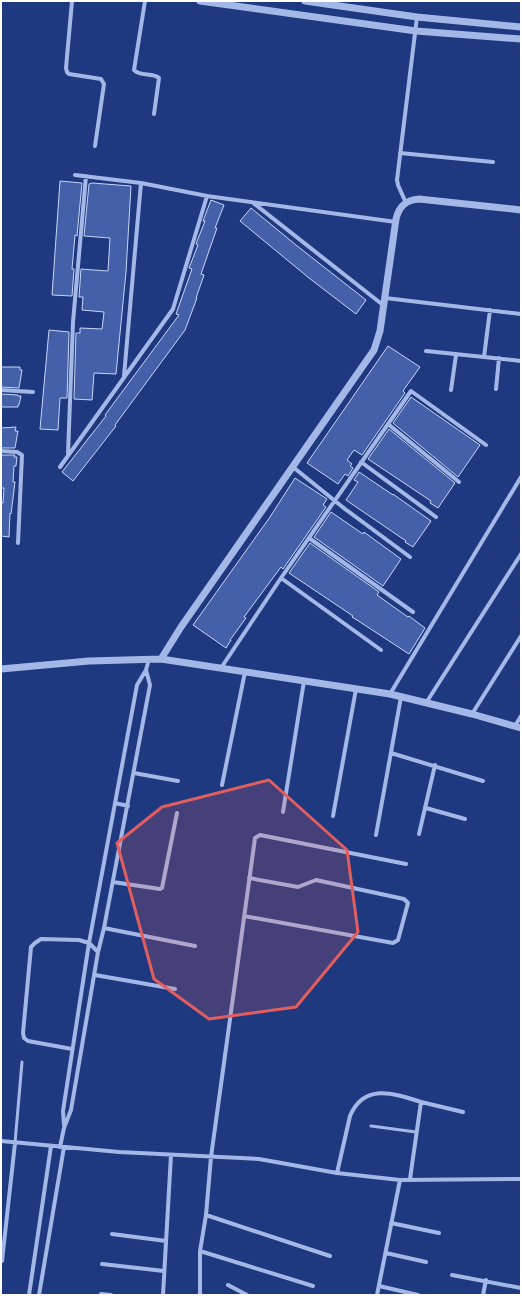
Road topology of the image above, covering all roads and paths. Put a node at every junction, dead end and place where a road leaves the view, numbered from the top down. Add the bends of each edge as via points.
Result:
1 (72, 1) edge
2 (145, 1) edge
3 (200, 1) edge
4 (305, 1) edge
5 (417, 17) junction
6 (521, 27) edge
7 (416, 31) junction
8 (521, 39) edge
9 (154, 114) dead end
10 (95, 146) dead end
11 (400, 153) junction
12 (494, 162) dead end
13 (75, 175) dead end
14 (86, 176) junction
15 (141, 183) junction
16 (207, 196) junction
17 (251, 202) junction
18 (406, 202) junction
19 (521, 210) edge
20 (396, 222) junction
21 (385, 298) junction
22 (384, 306) junction
23 (490, 310) junction
24 (521, 314) edge
25 (426, 351) dead end
26 (456, 355) junction
27 (484, 357) junction
28 (499, 358) junction
29 (521, 360) edge
30 (124, 377) junction
31 (496, 389) dead end
32 (1, 390) edge
33 (451, 390) dead end
34 (33, 392) dead end
35 (388, 424) junction
36 (486, 445) dead end
37 (1, 451) edge
38 (67, 456) junction
39 (361, 462) junction
40 (60, 467) dead end
41 (293, 467) junction
42 (521, 477) edge
43 (459, 482) dead end
44 (335, 501) junction
45 (436, 517) dead end
46 (309, 538) junction
47 (18, 543) dead end
48 (521, 554) edge
49 (410, 556) dead end
50 (281, 578) junction
51 (413, 612) dead end
52 (521, 636) edge
53 (381, 650) dead end
54 (161, 659) junction
55 (149, 660) junction
56 (221, 668) junction
57 (1, 669) edge
58 (146, 670) junction
59 (245, 672) junction
60 (304, 681) junction
61 (356, 689) junction
62 (390, 694) junction
63 (401, 697) junction
64 (426, 703) junction
65 (472, 714) junction
66 (521, 716) edge
67 (518, 727) edge
68 (391, 753) junction
69 (435, 765) junction
70 (134, 773) junction
71 (483, 780) dead end
72 (178, 781) dead end
73 (222, 785) dead end
74 (115, 803) junction
75 (128, 806) junction
76 (426, 808) junction
77 (283, 812) dead end
78 (177, 814) dead end
79 (333, 816) dead end
80 (465, 819) dead end
81 (419, 834) dead end
82 (376, 835) dead end
83 (406, 864) dead end
84 (249, 878) junction
85 (113, 882) junction
86 (244, 916) junction
87 (104, 928) junction
88 (89, 943) junction
89 (195, 946) dead end
90 (98, 952) junction
91 (95, 975) junction
92 (175, 989) dead end
93 (72, 1049) junction
94 (22, 1062) dead end
95 (421, 1102) junction
96 (464, 1112) dead end
97 (370, 1126) dead end
98 (64, 1128) junction
99 (416, 1132) junction
100 (1, 1141) edge
101 (15, 1143) junction
102 (51, 1146) junction
103 (62, 1147) junction
104 (171, 1155) junction
105 (211, 1157) junction
106 (337, 1173) junction
107 (410, 1179) junction
108 (521, 1179) edge
109 (400, 1180) junction
110 (206, 1215) junction
111 (391, 1223) junction
112 (439, 1232) dead end
113 (112, 1234) dead end
114 (166, 1240) junction
115 (200, 1251) junction
116 (386, 1253) junction
117 (330, 1256) dead end
118 (1, 1262) edge
119 (426, 1262) dead end
120 (102, 1264) dead end
121 (164, 1271) junction
122 (452, 1274) dead end
123 (486, 1280) junction
124 (228, 1286) dead end
125 (313, 1286) dead end
126 (379, 1286) junction
127 (521, 1288) edge
128 (101, 1294) dead end
129 (29, 1295) edge
130 (39, 1295) edge
131 (110, 1295) edge
132 (163, 1295) edge
133 (200, 1295) edge
134 (247, 1295) edge
135 (377, 1295) edge
136 (418, 1295) edge
137 (482, 1295) edge

1 - 10 street via 67,72 102,79 104,84
2 - 9 street via 134,70 159,78
3 - 7 street
4 - 5 street
5 - 6 street
5 - 7 street
7 - 8 street
7 - 11 street
11 - 12 street
11 - 18 street via 397,180
13 - 14 street
14 - 15 street
14 - 38 street via 73,322
15 - 16 street
15 - 30 street
16 - 17 street
16 - 30 street via 173,309
17 - 20 street
17 - 22 street
18 - 19 street via 419,200
18 - 20 street via 398,213
20 - 21 street
21 - 22 street
21 - 23 street
22 - 41 street via 374,350
23 - 24 street
23 - 27 street
25 - 26 street
26 - 27 street
26 - 33 street
27 - 28 street
28 - 29 street
28 - 31 street
30 - 38 street
32 - 34 street
35 - 36 street via 411,390
35 - 39 street
35 - 43 street
37 - 47 street via 17,452 22,455
38 - 40 street
39 - 44 street
39 - 45 street
41 - 44 street
41 - 54 street
42 - 62 street
44 - 46 street
44 - 49 street
46 - 50 street
46 - 51 street
48 - 64 street
50 - 53 street
50 - 56 street
52 - 65 street
54 - 55 street
54 - 56 street
55 - 57 street via 89,661
55 - 58 street
56 - 59 street
58 - 70 street via 150,685
58 - 74 street via 137,685
59 - 60 street
59 - 73 street
60 - 61 street
60 - 77 street
61 - 62 street
61 - 79 street
62 - 63 street
63 - 64 street
63 - 68 street
64 - 65 street
65 - 67 street
66 - 67 street
68 - 69 street
68 - 82 street
69 - 71 street
69 - 76 street
70 - 72 street
70 - 75 street
74 - 75 street
74 - 88 street
75 - 85 street
76 - 80 street
76 - 81 street
78 - 85 street via 162,888
83 - 84 street via 260,835 255,838
84 - 86 street
84 - 86 street via 298,886 316,880 404,899 408,904 398,940 393,943
85 - 87 street
86 - 105 street
87 - 89 street
87 - 90 street
88 - 90 street
88 - 93 street
88 - 93 street via 80,940 42,939 31,947 24,1038 28,1041
90 - 91 street
91 - 92 street
91 - 98 street via 71,1110
93 - 98 street via 63,1111
94 - 101 lane
95 - 96 street
95 - 99 street
95 - 106 street via 396,1094 376,1092 359,1101 350,1116
97 - 99 lane
98 - 103 street
99 - 107 street
100 - 101 street
101 - 102 street
101 - 118 street
102 - 103 street
102 - 129 street
103 - 104 street
103 - 130 street
104 - 105 street
104 - 114 street
105 - 106 street via 259,1159
105 - 110 street
106 - 109 street
107 - 108 street
107 - 109 street
109 - 111 street
110 - 115 street
110 - 117 street
111 - 112 street
111 - 116 street
113 - 114 street
114 - 121 street
115 - 125 street
115 - 133 street
116 - 119 street
116 - 126 street
120 - 121 street
121 - 132 street
122 - 123 street
123 - 127 street
123 - 137 street
124 - 134 street
126 - 135 street
126 - 136 street
128 - 131 street

